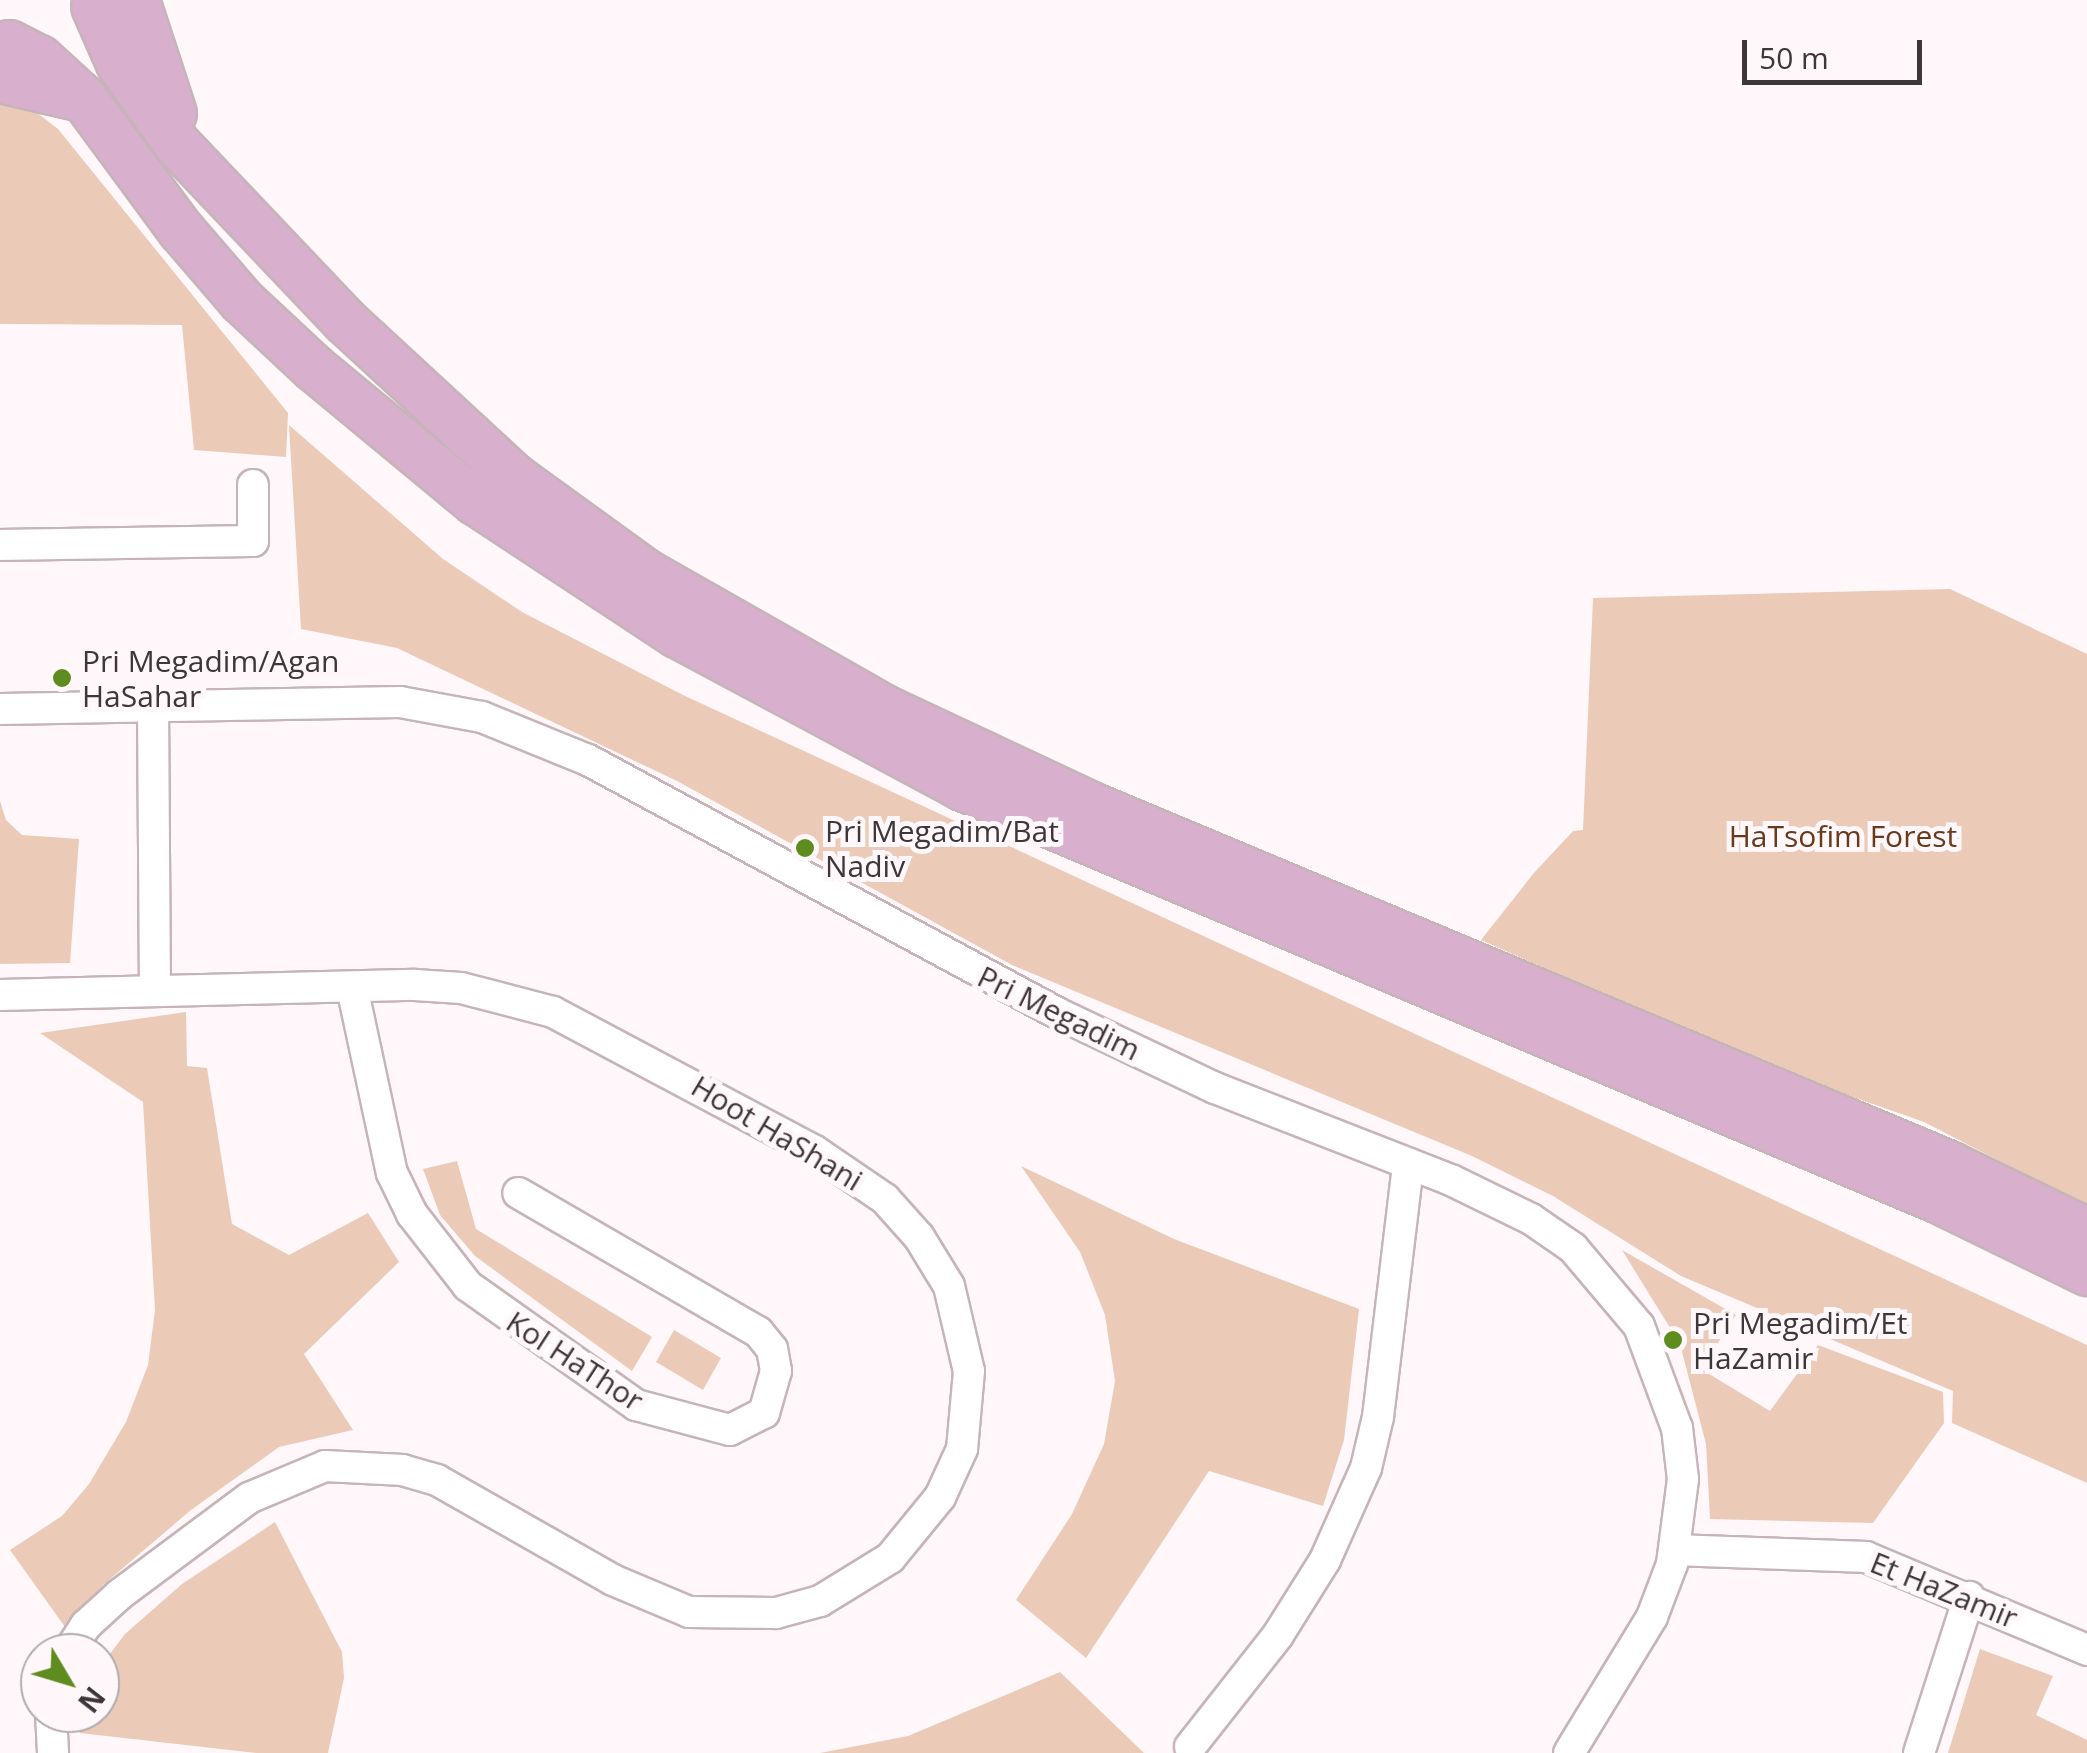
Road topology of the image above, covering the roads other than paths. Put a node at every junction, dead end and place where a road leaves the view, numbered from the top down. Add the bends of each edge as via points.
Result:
1 (108, 2) edge
2 (3, 53) edge
3 (254, 485) dead end
4 (0, 545) edge
5 (153, 706) junction
6 (0, 708) edge
7 (352, 986) junction
8 (148, 991) junction
9 (0, 995) edge
10 (1408, 1164) junction
11 (518, 1193) dead end
12 (2087, 1232) edge
13 (2087, 1272) edge
14 (1676, 1550) junction
15 (1969, 1597) junction
16 (81, 1633) edge
17 (2087, 1650) edge
18 (1190, 1747) dead end
19 (1569, 1753) edge
20 (1919, 1753) edge

1 - 2 main road via 67,36
1 - 12 main road via 119,63 154,113 344,321 514,477 645,572 772,649 1091,805 1951,1165
2 - 13 main road via 39,58 84,99 180,229 241,300 314,368 474,502 737,669 962,786 1919,1191
3 - 4 street via 253,541
5 - 6 street, Pri Megadim
5 - 8 street
5 - 10 street, Pri Megadim via 400,702 526,733 1058,1014 1216,1088
7 - 8 street, Hoot HaShani
7 - 11 street, Kol HaThor via 392,1174 412,1214 468,1286 636,1406 730,1430 764,1413 776,1371 772,1350 758,1332
7 - 16 street, Hoot HaShani via 461,988 554,1012 845,1168 919,1237 949,1286 964,1330 969,1413 940,1498 890,1558 820,1601 728,1616 671,1606 437,1480 403,1470 325,1466 250,1498 118,1595
8 - 9 street, Hoot HaShani
10 - 14 street, Pri Megadim via 1498,1200 1573,1248 1639,1326 1677,1428 1683,1479
10 - 18 street via 1366,1468 1325,1560 1278,1634
14 - 15 street, Et HaZamir via 1832,1552 1894,1566
14 - 19 street, Pri Megadim via 1636,1648
15 - 17 street, Et HaZamir
15 - 20 street

